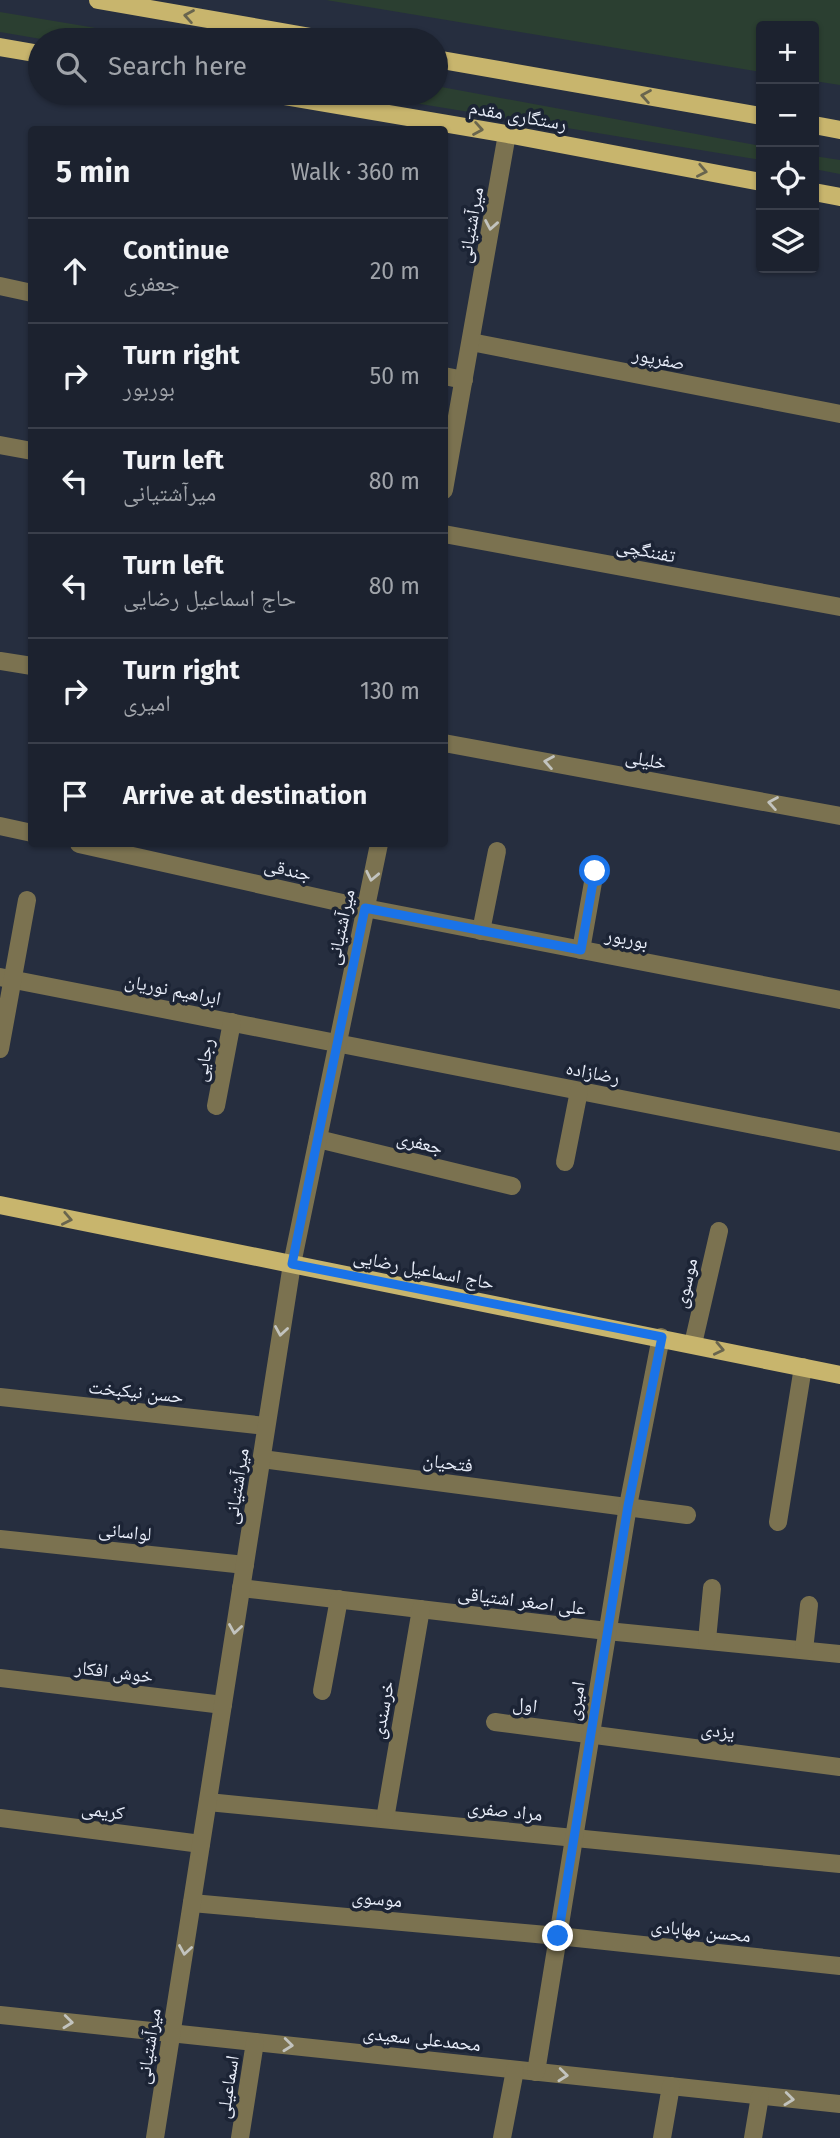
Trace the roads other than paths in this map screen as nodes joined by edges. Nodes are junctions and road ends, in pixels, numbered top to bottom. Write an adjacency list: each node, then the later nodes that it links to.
1 (98, 0): 2 (main road, one-way to 1)
2 (259, 28)
3 (0, 47): 4 (main road)
4 (28, 52)
5 (448, 61): 7 (main road, one-way to 5)
6 (337, 105): 10 (main road, رستگاری مقدم, one-way to 10)
7 (756, 115)
8 (819, 126): 9 (main road)
9 (840, 130)
10 (507, 134): 11 (main road, رستگاری مقدم, one-way to 11); 16 (street, میرآشتیانی, one-way to 16)
11 (756, 181)
12 (819, 193): 13 (main road)
13 (840, 197)
14 (0, 286): 15 (street)
15 (28, 292)
16 (471, 342): 18 (street, میرآشتیانی); 19 (street, صفرپور)
17 (448, 377): 18 (street)
18 (464, 380): 22 (street, میرآشتیانی)
19 (840, 415)
20 (0, 445): 21 (street)
21 (28, 450)
22 (448, 468)
23 (448, 535): 24 (street, تفننگچی)
24 (840, 607)
25 (0, 661): 26 (street)
26 (28, 665)
27 (448, 744): 28 (street, خلیلی, one-way to 27)
28 (840, 816)
29 (0, 826): 30 (street)
30 (28, 832)
31 (92, 847): 36 (street, جندقی)
32 (378, 847): 36 (street, میرآشتیانی, one-way to 36)
33 (497, 851): 37 (street)
34 (595, 871): 38 (street)
35 (27, 900): 39 (street)
36 (365, 908): 37 (street, بوربور); 42 (street, میرآشتیانی)
37 (481, 931): 38 (street, بوربور)
38 (581, 950): 40 (street, بوربور)
39 (6, 978): 41 (street, ابراهیم نوریان); 43 (street)
40 (840, 1000)
41 (232, 1022): 42 (street, ابراهیم نوریان); 45 (street, رجایی)
42 (337, 1043): 44 (street, رضازاده); 46 (street, میرآشتیانی)
43 (0, 1049)
44 (579, 1091): 47 (street, رضازاده); 48 (street)
45 (216, 1106)
46 (318, 1139): 49 (street, جعفری); 52 (street, میرآشتیانی)
47 (840, 1142)
48 (565, 1163)
49 (512, 1186)
50 (0, 1205): 52 (main road, حاج اسماعیل رضایی, one-way to 52)
51 (719, 1231): 54 (street, موسوی)
52 (292, 1264): 53 (main road, حاج اسماعیل رضایی); 58 (street, میرآشتیانی, one-way to 58)
53 (662, 1337): 54 (main road, حاج اسماعیل رضایی); 60 (street, امیری)
54 (692, 1344): 55 (main road, حاج اسماعیل رضایی, one-way to 55)
55 (803, 1367): 56 (main road, حاج اسماعیل رضایی); 62 (street)
56 (840, 1375)
57 (0, 1397): 58 (street, حسن نیکبخت)
58 (267, 1426): 59 (street, میرآشتیانی)
59 (262, 1459): 60 (street, فتحیان); 64 (street, میرآشتیانی)
60 (628, 1506): 61 (street, فتحیان); 70 (street, امیری)
61 (687, 1515)
62 (778, 1522)
63 (0, 1539): 64 (street, لواسانی)
64 (245, 1565): 65 (street, میرآشتیانی)
65 (241, 1588): 67 (street, علی اصغر اشتیاقی); 76 (street, میرآشتیانی, one-way to 76)
66 (712, 1588): 71 (street)
67 (339, 1599): 69 (street, علی اصغر اشتیاقی); 75 (street)
68 (809, 1605): 72 (street)
69 (421, 1609): 70 (street, علی اصغر اشتیاقی); 82 (street, خرسندی)
70 (607, 1631): 71 (street, علی اصغر اشتیاقی); 78 (street, امیری)
71 (707, 1640): 72 (street, علی اصغر اشتیاقی)
72 (804, 1650): 73 (street, علی اصغر اشتیاقی)
73 (840, 1654)
74 (0, 1678): 76 (street, خوش افکار)
75 (322, 1690)
76 (223, 1705): 80 (street, میرآشتیانی)
77 (495, 1722): 78 (street, اول)
78 (591, 1734): 79 (street, یزدی); 83 (street, امیری)
79 (840, 1767)
80 (208, 1802): 82 (street, مراد صفری); 84 (street, میرآشتیانی)
81 (0, 1818): 84 (street, کریمی)
82 (385, 1819): 83 (street, مراد صفری)
83 (574, 1838): 85 (street, مراد صفری); 87 (street, امیری)
84 (201, 1844): 86 (street, میرآشتیانی)
85 (840, 1864)
86 (192, 1903): 87 (street, موسوی); 90 (street, میرآشتیانی, one-way to 90)
87 (558, 1936): 88 (street, محسن مهابادی); 93 (street, امیری)
88 (840, 1966)
89 (0, 2015): 90 (street, محمدعلی سعیدی, one-way to 90)
90 (172, 2032): 91 (street, محمدعلی سعیدی); 97 (street, میرآشتیانی)
91 (255, 2042): 92 (street, محمدعلی سعیدی, one-way to 92); 98 (street, اسماعیلی)
92 (515, 2070): 93 (street, محمدعلی سعیدی); 99 (street)
93 (536, 2072): 94 (street, محمدعلی سعیدی, one-way to 94)
94 (671, 2086): 95 (street, محمدعلی سعیدی); 100 (street)
95 (760, 2096): 96 (street, محمدعلی سعیدی, one-way to 96); 101 (street)
96 (840, 2104)
97 (155, 2138)
98 (240, 2138)
99 (502, 2138)
100 (662, 2138)
101 (753, 2138)

